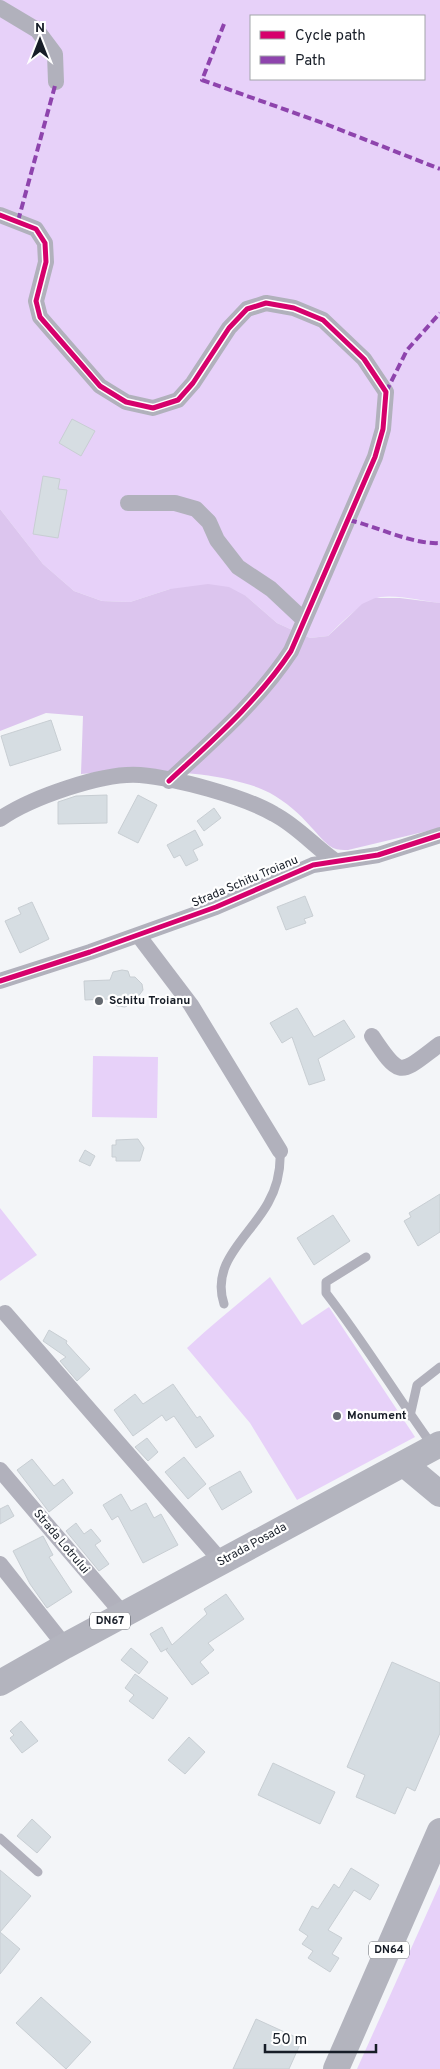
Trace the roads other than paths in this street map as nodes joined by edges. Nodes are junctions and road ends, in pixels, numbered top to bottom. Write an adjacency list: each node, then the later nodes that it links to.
1 (0, 8): 2 (street)
2 (56, 82)
3 (0, 214): 5 (street)
4 (128, 503): 5 (street)
5 (304, 620): 6 (street)
6 (169, 781): 7 (street); 9 (street)
7 (0, 819)
8 (440, 835): 9 (street, Strada Schitu Troianu)
9 (334, 860): 10 (street, Strada Schitu Troianu)
10 (142, 933): 11 (street, Strada Schitu Troianu); 14 (street)
11 (0, 981)
12 (372, 1036): 13 (street)
13 (440, 1044)
14 (280, 1151): 16 (lane)
15 (366, 1257): 19 (lane)
16 (224, 1304)
17 (5, 1312): 24 (street)
18 (440, 1367): 19 (lane)
19 (410, 1416): 20 (lane)
20 (430, 1441): 21 (main road, Strada Posada / DN67)
21 (404, 1464): 23 (main road); 24 (main road, Strada Posada / DN67)
22 (0, 1470): 26 (street, Strada Lotrului)
23 (440, 1494)
24 (222, 1562): 26 (main road, Strada Posada / DN67)
25 (0, 1564): 27 (street)
26 (123, 1614): 27 (main road, Strada Posada / DN67)
27 (65, 1646): 28 (main road, Strada Posada / DN67)
28 (0, 1683)
29 (440, 1831): 32 (main road, DN64)
30 (0, 1838): 31 (lane)
31 (38, 1872)
32 (336, 2069)

